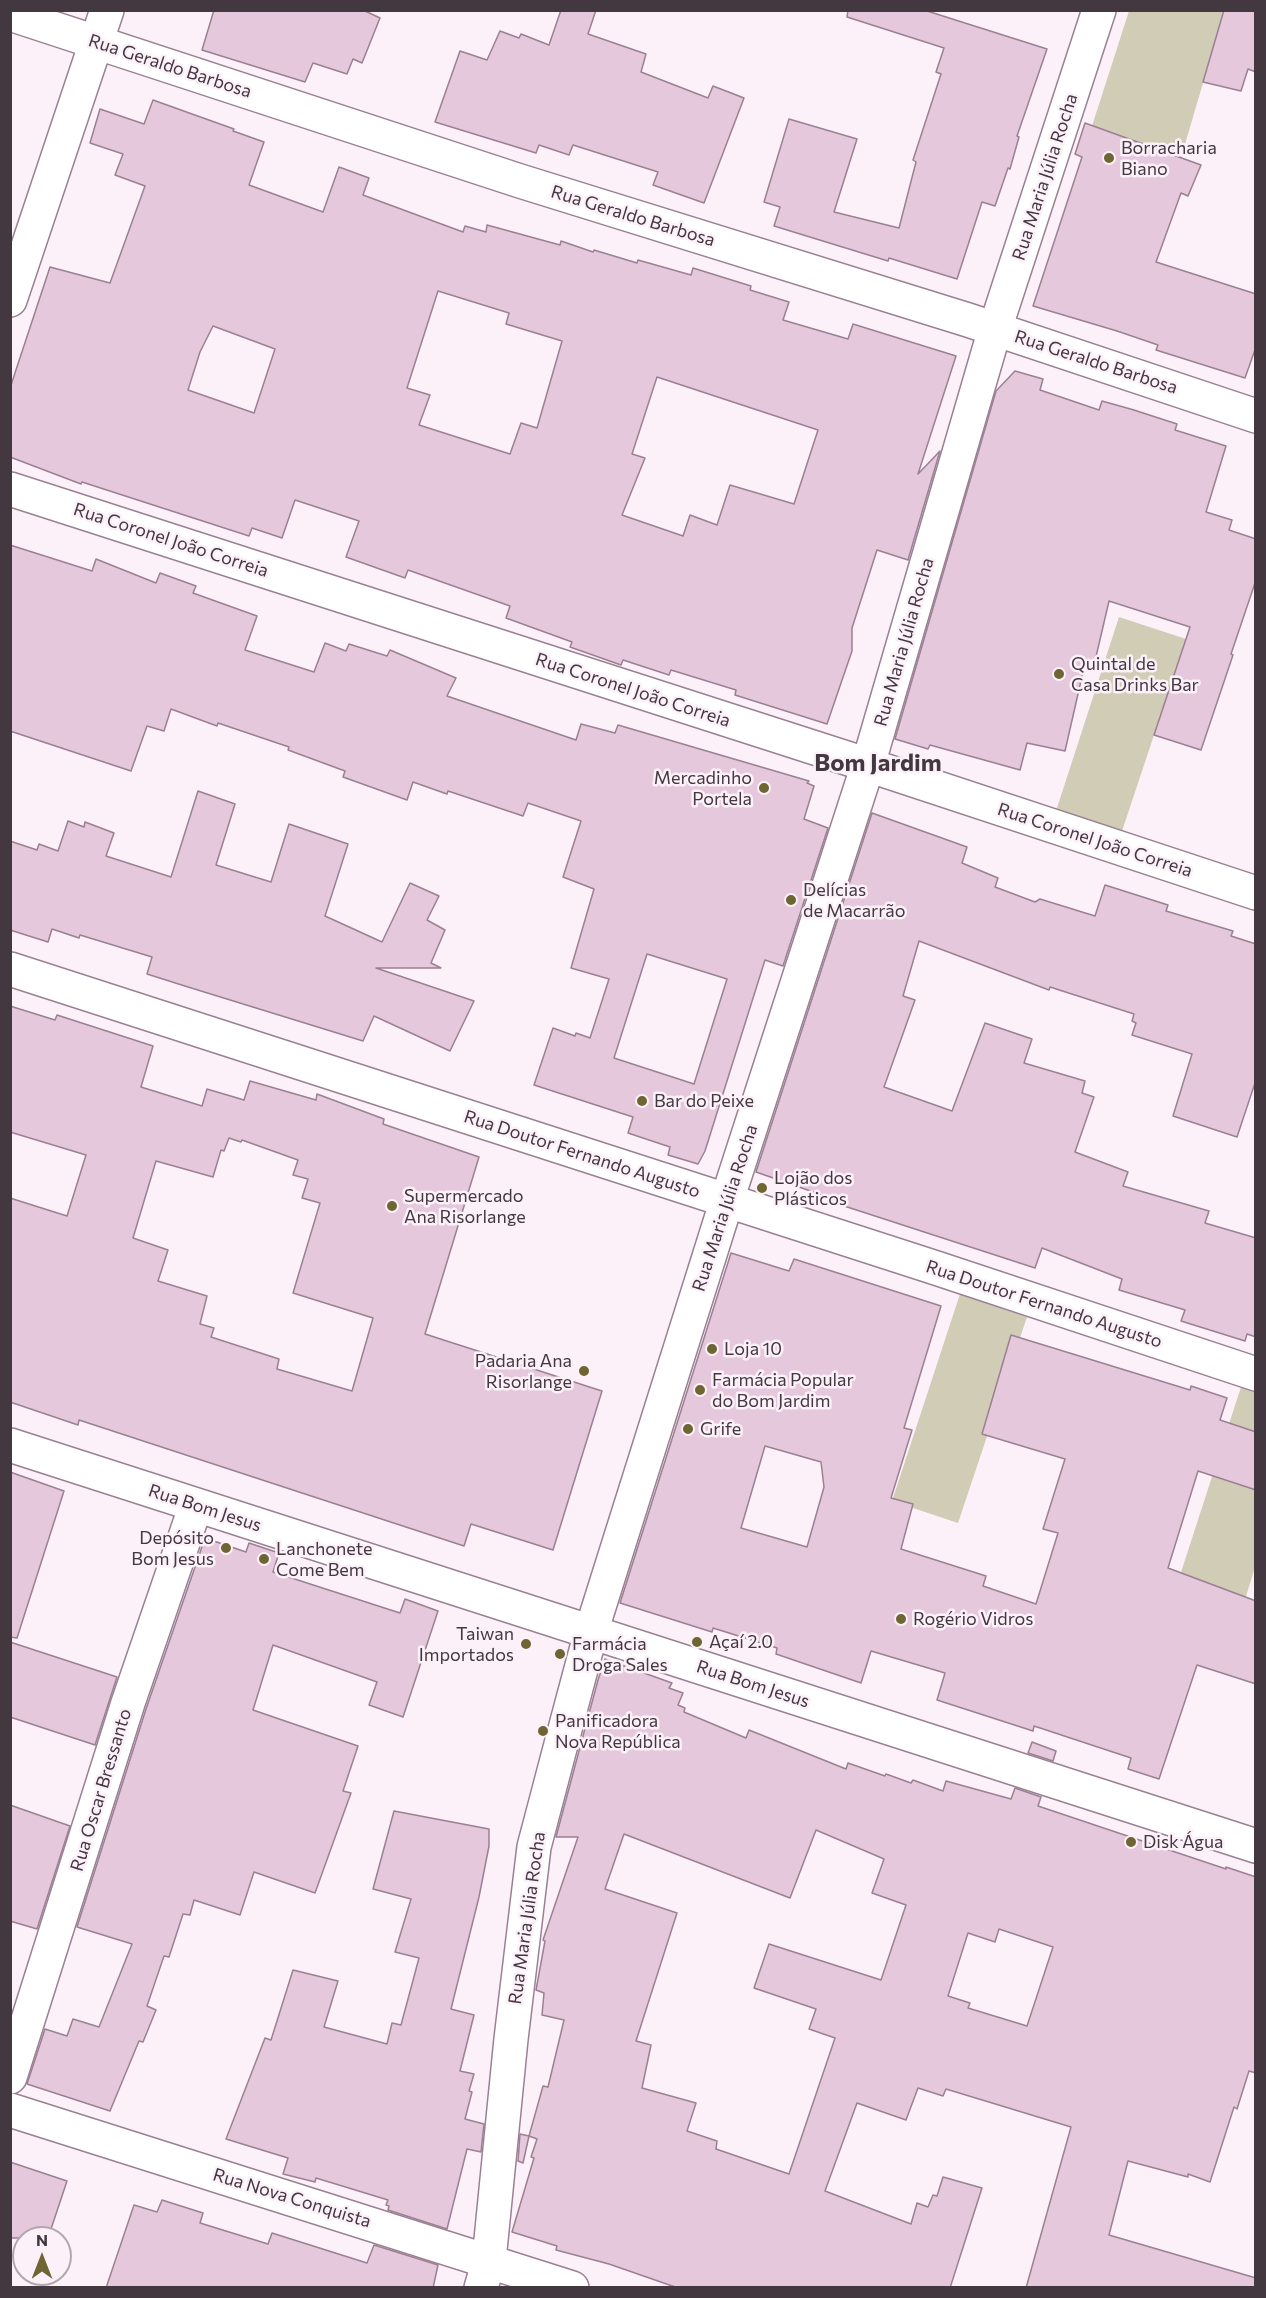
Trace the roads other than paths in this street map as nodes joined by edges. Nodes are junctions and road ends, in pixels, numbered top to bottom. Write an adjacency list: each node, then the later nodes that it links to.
1 (107, 10): 4 (street)
2 (1099, 10): 6 (street, Rua Maria Júlia Rocha)
3 (10, 14): 4 (street, Rua Geraldo Barbosa)
4 (97, 42): 5 (street); 6 (street, Rua Geraldo Barbosa)
5 (10, 300)
6 (995, 329): 7 (street, Rua Geraldo Barbosa); 9 (street, Rua Maria Júlia Rocha)
7 (1256, 416)
8 (10, 489): 9 (street, Rua Coronel João Correia)
9 (868, 765): 10 (street, Rua Coronel João Correia); 12 (street, Rua Maria Júlia Rocha)
10 (1256, 893)
11 (10, 969): 12 (street, Rua Doutor Fernando Augusto)
12 (727, 1200): 13 (street, Rua Doutor Fernando Augusto); 16 (street, Rua Maria Júlia Rocha)
13 (1256, 1374)
14 (10, 1445): 15 (street, Rua Bom Jesus)
15 (196, 1505): 16 (street, Rua Bom Jesus); 18 (street, Rua Oscar Bressanto)
16 (591, 1632): 17 (street, Rua Bom Jesus); 20 (street, Rua Maria Júlia Rocha)
17 (1256, 1846)
18 (10, 2077)
19 (10, 2110): 20 (street, Rua Nova Conquista)
20 (485, 2274): 21 (street, Rua Nova Conquista)
21 (572, 2288)

